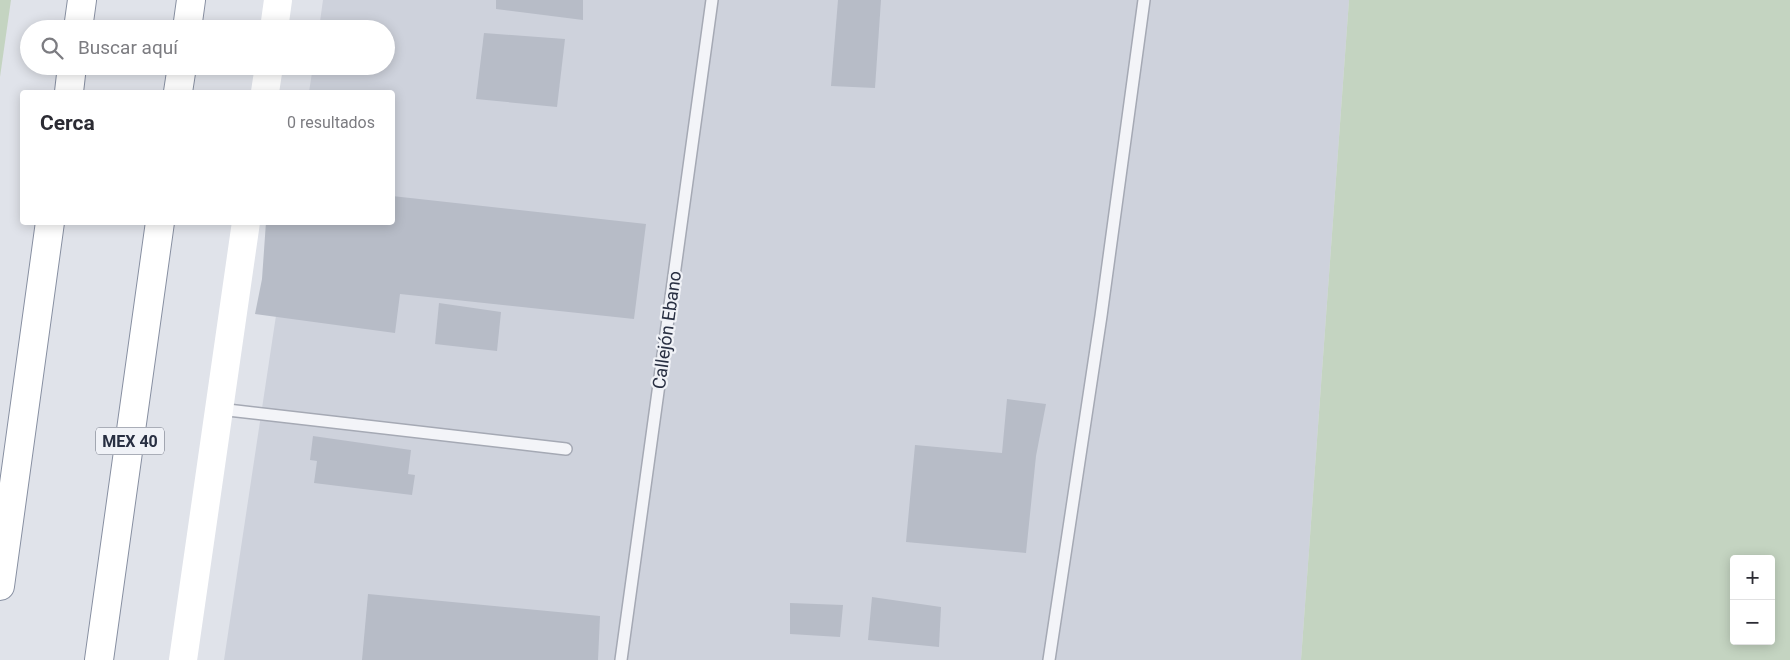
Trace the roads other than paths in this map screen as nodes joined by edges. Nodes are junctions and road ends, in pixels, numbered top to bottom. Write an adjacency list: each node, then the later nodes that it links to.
1 (82, 0): 6 (main road)
2 (191, 0): 7 (main road)
3 (278, 0): 8 (main road)
4 (712, 0): 23 (lane, Callejón Ebano)
5 (1144, 0): 24 (lane)
6 (79, 20)
7 (188, 20)
8 (275, 20)
9 (71, 75): 12 (main road)
10 (181, 75): 13 (main road)
11 (268, 75): 14 (main road)
12 (69, 90)
13 (178, 90)
14 (265, 90)
15 (50, 225): 20 (main road)
16 (160, 225): 21 (main road, MEX 40)
17 (246, 225): 18 (main road)
18 (219, 409): 19 (lane); 22 (main road)
19 (566, 449)
20 (0, 586)
21 (99, 660)
22 (183, 660)
23 (621, 660)
24 (1049, 660)

